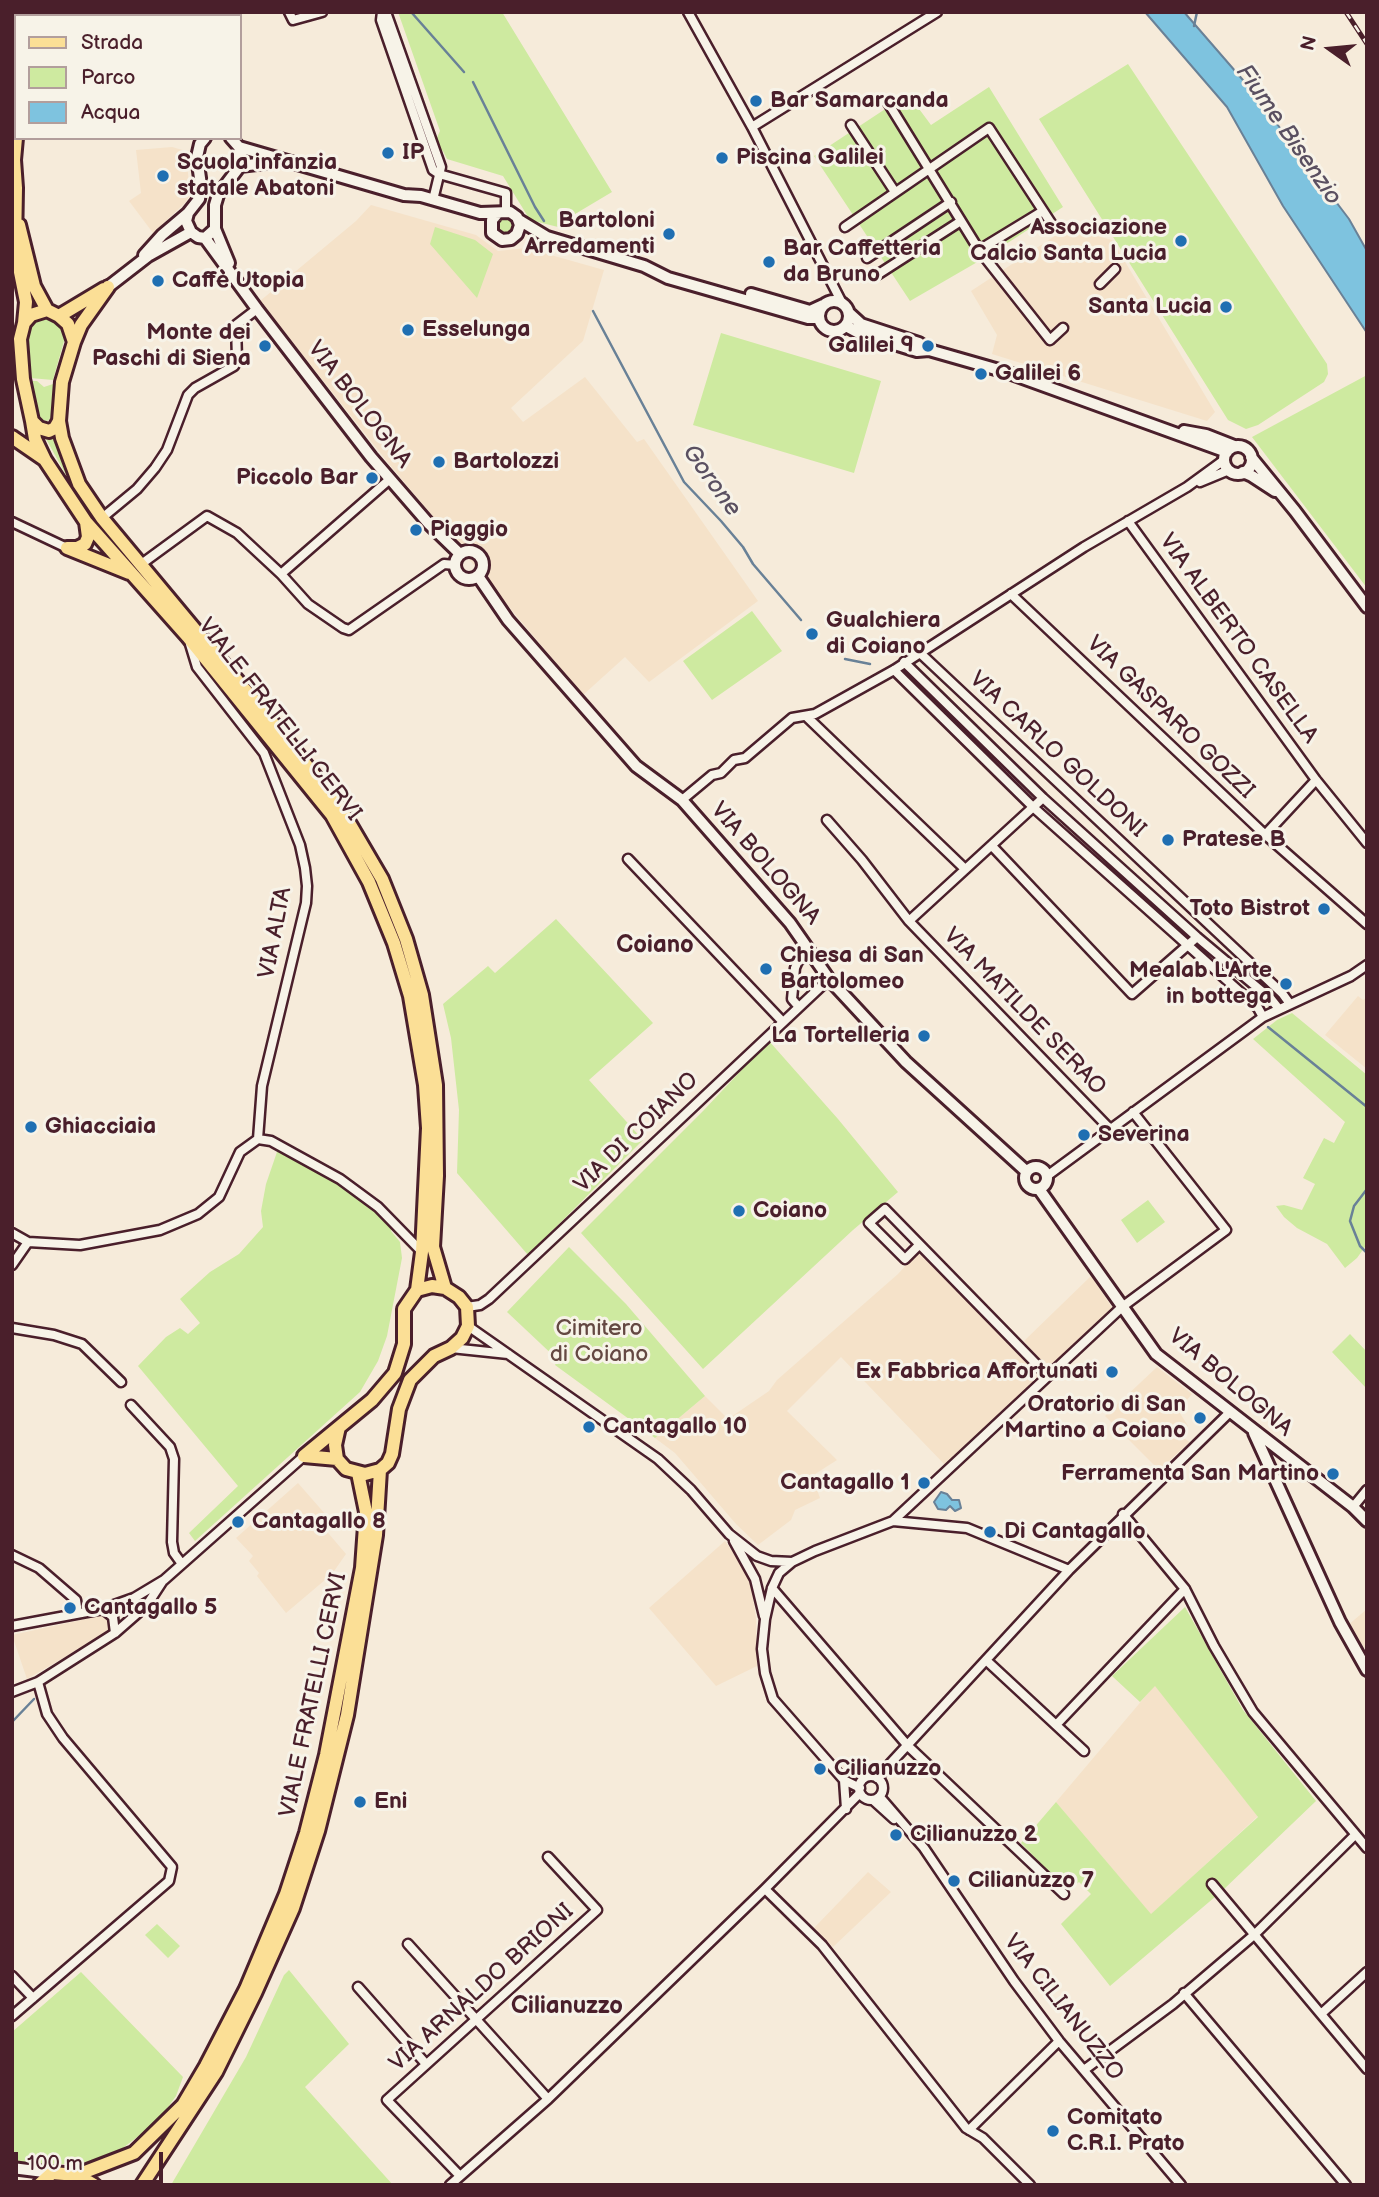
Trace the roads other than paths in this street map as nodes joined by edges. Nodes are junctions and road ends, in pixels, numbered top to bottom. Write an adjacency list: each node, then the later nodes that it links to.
1 (289, 12): 2 (street)
2 (322, 12)
3 (384, 12): 18 (street)
4 (688, 12): 10 (street)
5 (937, 12): 10 (street)
6 (12, 48): 7 (main road)
7 (14, 68)
8 (887, 101): 17 (street)
9 (851, 125): 19 (street)
10 (752, 127): 42 (street)
11 (16, 140): 14 (main road)
12 (201, 140): 25 (street)
13 (235, 142): 15 (street); 16 (street)
14 (13, 158): 22 (main road)
15 (287, 161): 16 (street); 20 (street)
16 (240, 166): 30 (street)
17 (928, 169): 19 (street); 21 (street); 23 (street)
18 (439, 174): 20 (street); 24 (street)
19 (895, 192): 29 (street)
20 (433, 200): 24 (street)
21 (951, 202): 27 (street); 34 (street)
22 (15, 209): 44 (main road); 47 (main road, VIALE FRATELLI CERVI)
23 (1043, 211): 28 (street); 33 (street)
24 (502, 212): 26 (street); 26 (street)
25 (188, 213): 31 (street); 35 (street)
26 (519, 220): 37 (street)
27 (961, 221): 33 (street); 39 (street)
28 (1051, 223)
29 (845, 227)
30 (215, 229): 32 (street); 38 (street)
31 (191, 232): 32 (street); 35 (street)
32 (205, 238): 38 (street)
33 (979, 250): 49 (street)
34 (867, 258)
35 (136, 265): 41 (street)
36 (1115, 270): 40 (street)
37 (657, 271): 42 (street); 46 (street)
38 (233, 275): 43 (street, VIA BOLOGNA)
39 (877, 275)
40 (1100, 284)
41 (108, 288): 44 (main road); 50 (main road, VIALE FRATELLI CERVI)
42 (834, 301): 45 (street); 46 (street)
43 (257, 309): 59 (street, VIA BOLOGNA); 61 (street)
44 (53, 313): 47 (main road); 50 (main road)
45 (849, 313): 48 (street); 51 (street)
46 (818, 318): 48 (street)
47 (24, 323): 53 (main road, VIALE FRATELLI CERVI)
48 (846, 326): 51 (street)
49 (1063, 328)
50 (74, 342): 52 (main road, VIALE FRATELLI CERVI)
51 (929, 350): 55 (street)
52 (59, 421): 53 (main road); 61 (main road, VIALE FRATELLI CERVI)
53 (33, 429): 54 (main road); 57 (main road, VIALE FRATELLI CERVI)
54 (12, 437): 57 (main road)
55 (1229, 457): 56 (street); 58 (street); 62 (street)
56 (1251, 457): 58 (street); 60 (street)
57 (45, 460): 64 (main road, VIALE FRATELLI CERVI)
58 (1243, 472): 60 (street)
59 (390, 479): 66 (street, VIA BOLOGNA); 68 (street)
60 (1283, 496): 71 (street)
61 (102, 518): 67 (main road, VIALE FRATELLI CERVI)
62 (1128, 521): 70 (street); 77 (street, VIA ALBERTO CASELLA)
63 (12, 522): 65 (street)
64 (86, 522): 65 (main road); 67 (main road, VIALE FRATELLI CERVI)
65 (67, 548): 67 (main road)
66 (457, 559): 68 (street); 69 (street, VIA BOLOGNA); 69 (street, VIA BOLOGNA)
67 (137, 570): 68 (street); 72 (main road, VIALE FRATELLI CERVI); 110 (main road, VIALE FRATELLI CERVI)
68 (281, 574)
69 (478, 576): 79 (street, VIA BOLOGNA)
70 (1012, 594): 73 (street); 82 (street, VIA GASPARO GOZZI)
71 (1367, 607)
72 (188, 638): 101 (street, VIA ALTA); 108 (main road, VIALE FRATELLI CERVI)
73 (919, 652): 74 (street); 94 (street, VIA CARLO GOLDONI)
74 (904, 662): 75 (street); 78 (street, VIA CARLO GOLDONI)
75 (894, 670): 76 (street); 80 (street)
76 (806, 716): 79 (street); 86 (street)
77 (1316, 780): 82 (street); 83 (street, VIA ALBERTO CASELLA)
78 (1043, 798): 80 (street, VIA CARLO GOLDONI); 89 (street, VIA CARLO GOLDONI)
79 (681, 800): 91 (street, VIA BOLOGNA)
80 (1033, 807): 84 (street, VIA MATILDE SERAO); 90 (street)
81 (827, 820): 87 (street, VIA MATILDE SERAO)
82 (1265, 835): 88 (street, VIA GASPARO GOZZI)
83 (1367, 843)
84 (992, 846): 86 (street, VIA MATILDE SERAO); 90 (street)
85 (628, 859): 98 (street)
86 (965, 869): 87 (street, VIA MATILDE SERAO)
87 (909, 921): 100 (street, VIA MATILDE SERAO)
88 (1367, 924)
89 (1197, 937): 90 (street); 96 (street, VIA CARLO GOLDONI)
90 (1187, 947): 97 (street)
91 (812, 952): 93 (street, VIA BOLOGNA); 95 (street)
92 (1367, 965): 94 (street)
93 (829, 979): 95 (street, VIA DI COIANO); 102 (street, VIA BOLOGNA)
94 (1290, 1004): 96 (street)
95 (798, 1006): 98 (street, VIA DI COIANO)
96 (1279, 1009): 97 (street)
97 (1264, 1017): 99 (street)
98 (782, 1021): 112 (street, VIA DI COIANO)
99 (1133, 1112): 100 (street); 113 (street)
100 (1110, 1129): 103 (street)
101 (258, 1139): 106 (street); 108 (street)
102 (1027, 1172): 103 (street); 104 (street, VIA BOLOGNA)
103 (1047, 1176): 104 (street)
104 (1039, 1189): 113 (street, VIA BOLOGNA)
105 (12, 1233): 106 (street)
106 (28, 1242): 109 (street)
107 (919, 1245): 107 (street); 118 (street)
108 (422, 1252): 111 (main road, VIALE FRATELLI CERVI)
109 (12, 1265)
110 (445, 1288): 111 (main road); 112 (main road)
111 (417, 1290): 122 (main road, VIALE FRATELLI CERVI)
112 (467, 1307): 114 (main road)
113 (1122, 1307): 118 (street); 121 (street, VIA BOLOGNA)
114 (468, 1326): 116 (main road, VIALE FRATELLI CERVI); 117 (street)
115 (12, 1328): 119 (street)
116 (452, 1348): 117 (street); 127 (main road, VIALE FRATELLI CERVI)
117 (511, 1354): 135 (street)
118 (1048, 1376): 133 (street)
119 (121, 1382)
120 (131, 1405): 138 (street)
121 (1229, 1413): 123 (street, VIA BOLOGNA); 132 (street)
122 (339, 1427): 124 (main road, VIALE FRATELLI CERVI); 125 (main road)
123 (1252, 1430): 126 (street, VIA BOLOGNA); 129 (street)
124 (304, 1456): 125 (main road); 138 (street)
125 (337, 1459): 128 (main road)
126 (1288, 1459): 129 (street); 131 (street, VIA BOLOGNA)
127 (380, 1470): 128 (main road); 188 (main road, VIALE FRATELLI CERVI)
128 (358, 1474): 184 (main road, VIALE FRATELLI CERVI)
129 (1272, 1476): 149 (street)
130 (1367, 1490): 131 (street)
131 (1353, 1507): 134 (street, VIA BOLOGNA)
132 (1124, 1514): 139 (street); 142 (street)
133 (893, 1521): 137 (street); 139 (street)
134 (1367, 1521)
135 (729, 1534): 137 (street); 145 (street)
136 (12, 1555): 144 (street)
137 (792, 1562): 141 (street, VIA CILIANUZZO)
138 (182, 1564): 140 (street)
139 (1069, 1570): 148 (street)
140 (164, 1580): 143 (street); 147 (street)
141 (772, 1588): 145 (street, VIA CILIANUZZO); 153 (street)
142 (1185, 1589): 152 (street); 160 (street)
143 (103, 1609): 144 (street); 147 (street)
144 (78, 1613): 146 (street)
145 (765, 1619): 156 (street, VIA CILIANUZZO)
146 (12, 1626)
147 (115, 1633): 150 (street)
148 (987, 1661): 152 (street); 153 (street)
149 (1367, 1670)
150 (38, 1682): 151 (street); 172 (street)
151 (12, 1692)
152 (1056, 1725): 154 (street)
153 (908, 1746): 155 (street); 165 (street)
154 (1084, 1751)
155 (877, 1778): 157 (street); 158 (street)
156 (845, 1780): 157 (street, VIA CILIANUZZO); 159 (street)
157 (860, 1791): 158 (street, VIA CILIANUZZO); 159 (street)
158 (876, 1798): 176 (street, VIA CILIANUZZO)
159 (846, 1809): 164 (street)
160 (1355, 1835): 161 (street); 166 (street)
161 (1367, 1848)
162 (548, 1857): 175 (street, VIA ARNALDO BRIONI)
163 (1212, 1884): 166 (street)
164 (765, 1889): 180 (street); 181 (street)
165 (1064, 1894)
166 (1254, 1935): 171 (street); 173 (street)
167 (408, 1944): 175 (street)
168 (1367, 1972): 173 (street)
169 (12, 1976): 172 (street)
170 (358, 1987): 177 (street)
171 (1185, 1993): 179 (street); 192 (street)
172 (33, 1998): 174 (street)
173 (1321, 2014): 178 (street)
174 (12, 2016)
175 (476, 2020): 177 (street, VIA ARNALDO BRIONI); 180 (street)
176 (1059, 2040): 179 (street, VIA CILIANUZZO); 181 (street)
177 (426, 2064): 185 (street, VIA ARNALDO BRIONI)
178 (1367, 2069)
179 (1084, 2070): 191 (street, VIA CILIANUZZO)
180 (548, 2099): 185 (street)
181 (969, 2130): 190 (street)
182 (12, 2168): 183 (street)
183 (52, 2173): 184 (main road, VIALE FRATELLI CERVI); 186 (main road)
184 (77, 2175): 187 (main road, VIALE FRATELLI CERVI)
185 (460, 2176): 189 (street)
186 (39, 2185)
187 (94, 2185)
188 (142, 2185)
189 (450, 2185)
190 (1030, 2185)
191 (1181, 2185)
192 (1346, 2185)

